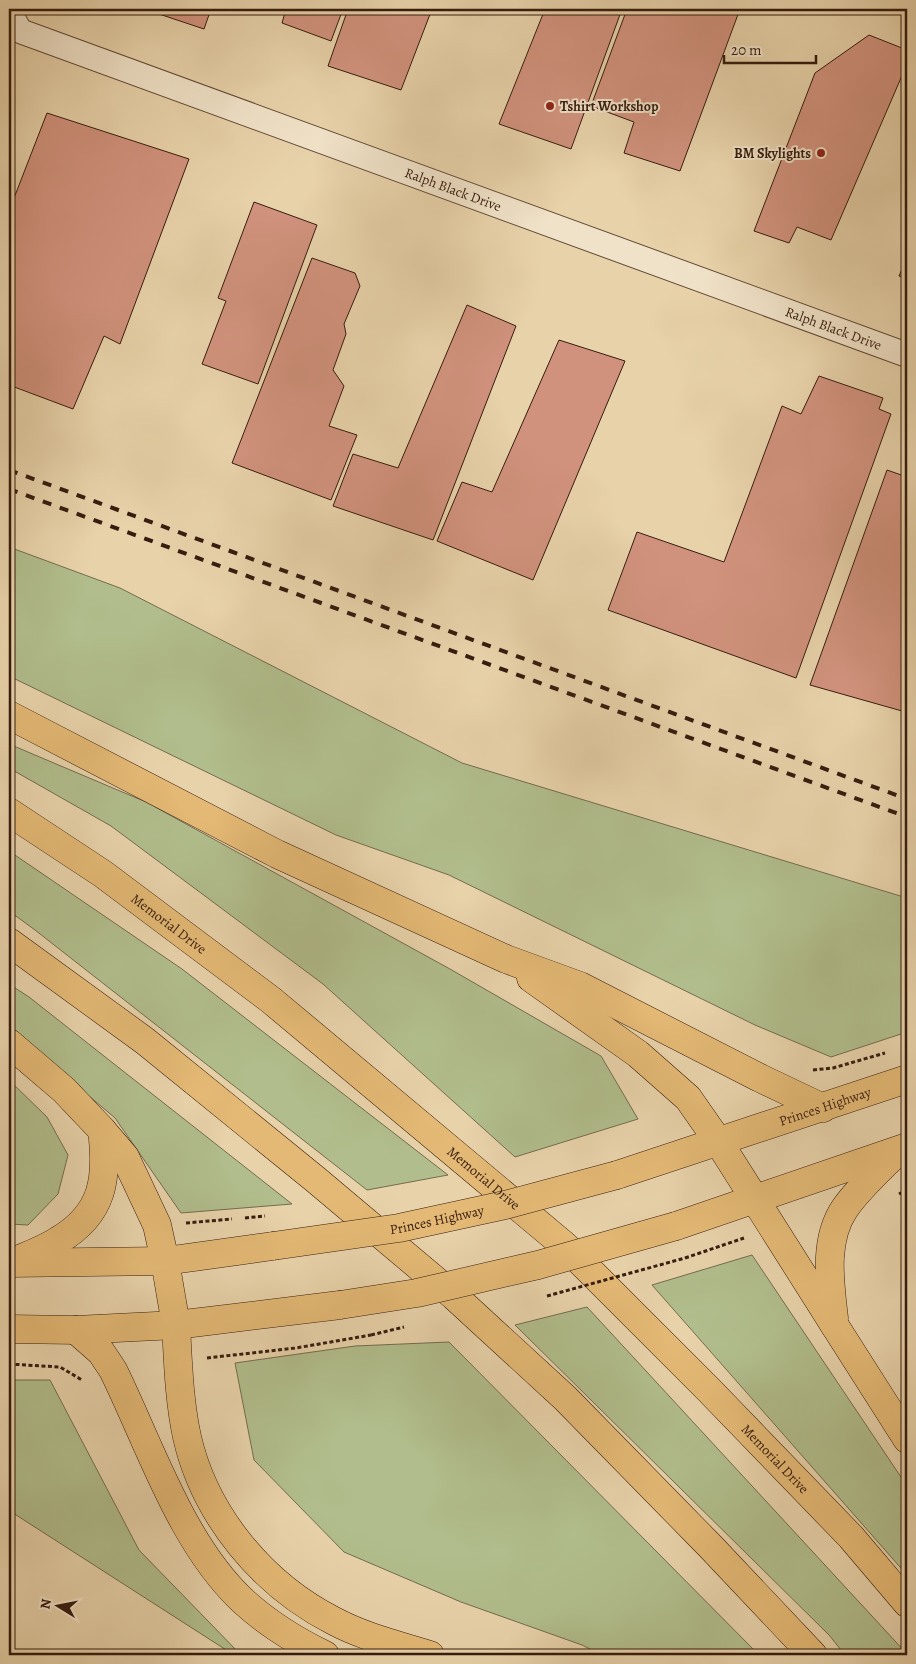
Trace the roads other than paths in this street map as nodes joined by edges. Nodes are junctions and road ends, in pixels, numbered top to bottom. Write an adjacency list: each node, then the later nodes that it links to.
1 (9, 11): 2 (street, Ralph Black Drive)
2 (907, 355)
3 (9, 715): 6 (main road)
4 (9, 812): 21 (main road, Memorial Drive)
5 (9, 942): 24 (main road)
6 (506, 960): 9 (main road); 11 (main road)
7 (9, 1043): 10 (main road)
8 (907, 1079): 9 (main road, Princes Highway)
9 (823, 1108): 11 (main road, Princes Highway)
10 (102, 1130): 14 (main road); 15 (main road)
11 (718, 1141): 13 (main road); 14 (main road, Princes Highway, bridge)
12 (902, 1149): 13 (main road); 17 (main road)
13 (754, 1198): 16 (main road, bridge); 17 (main road)
14 (164, 1261): 15 (main road, Princes Highway); 16 (main road)
15 (9, 1263)
16 (176, 1325): 19 (main road); 23 (main road)
17 (835, 1326): 20 (main road)
18 (9, 1329): 19 (main road)
19 (76, 1330): 22 (main road)
20 (907, 1439)
21 (907, 1603)
22 (325, 1655)
23 (430, 1655)
24 (813, 1655)

